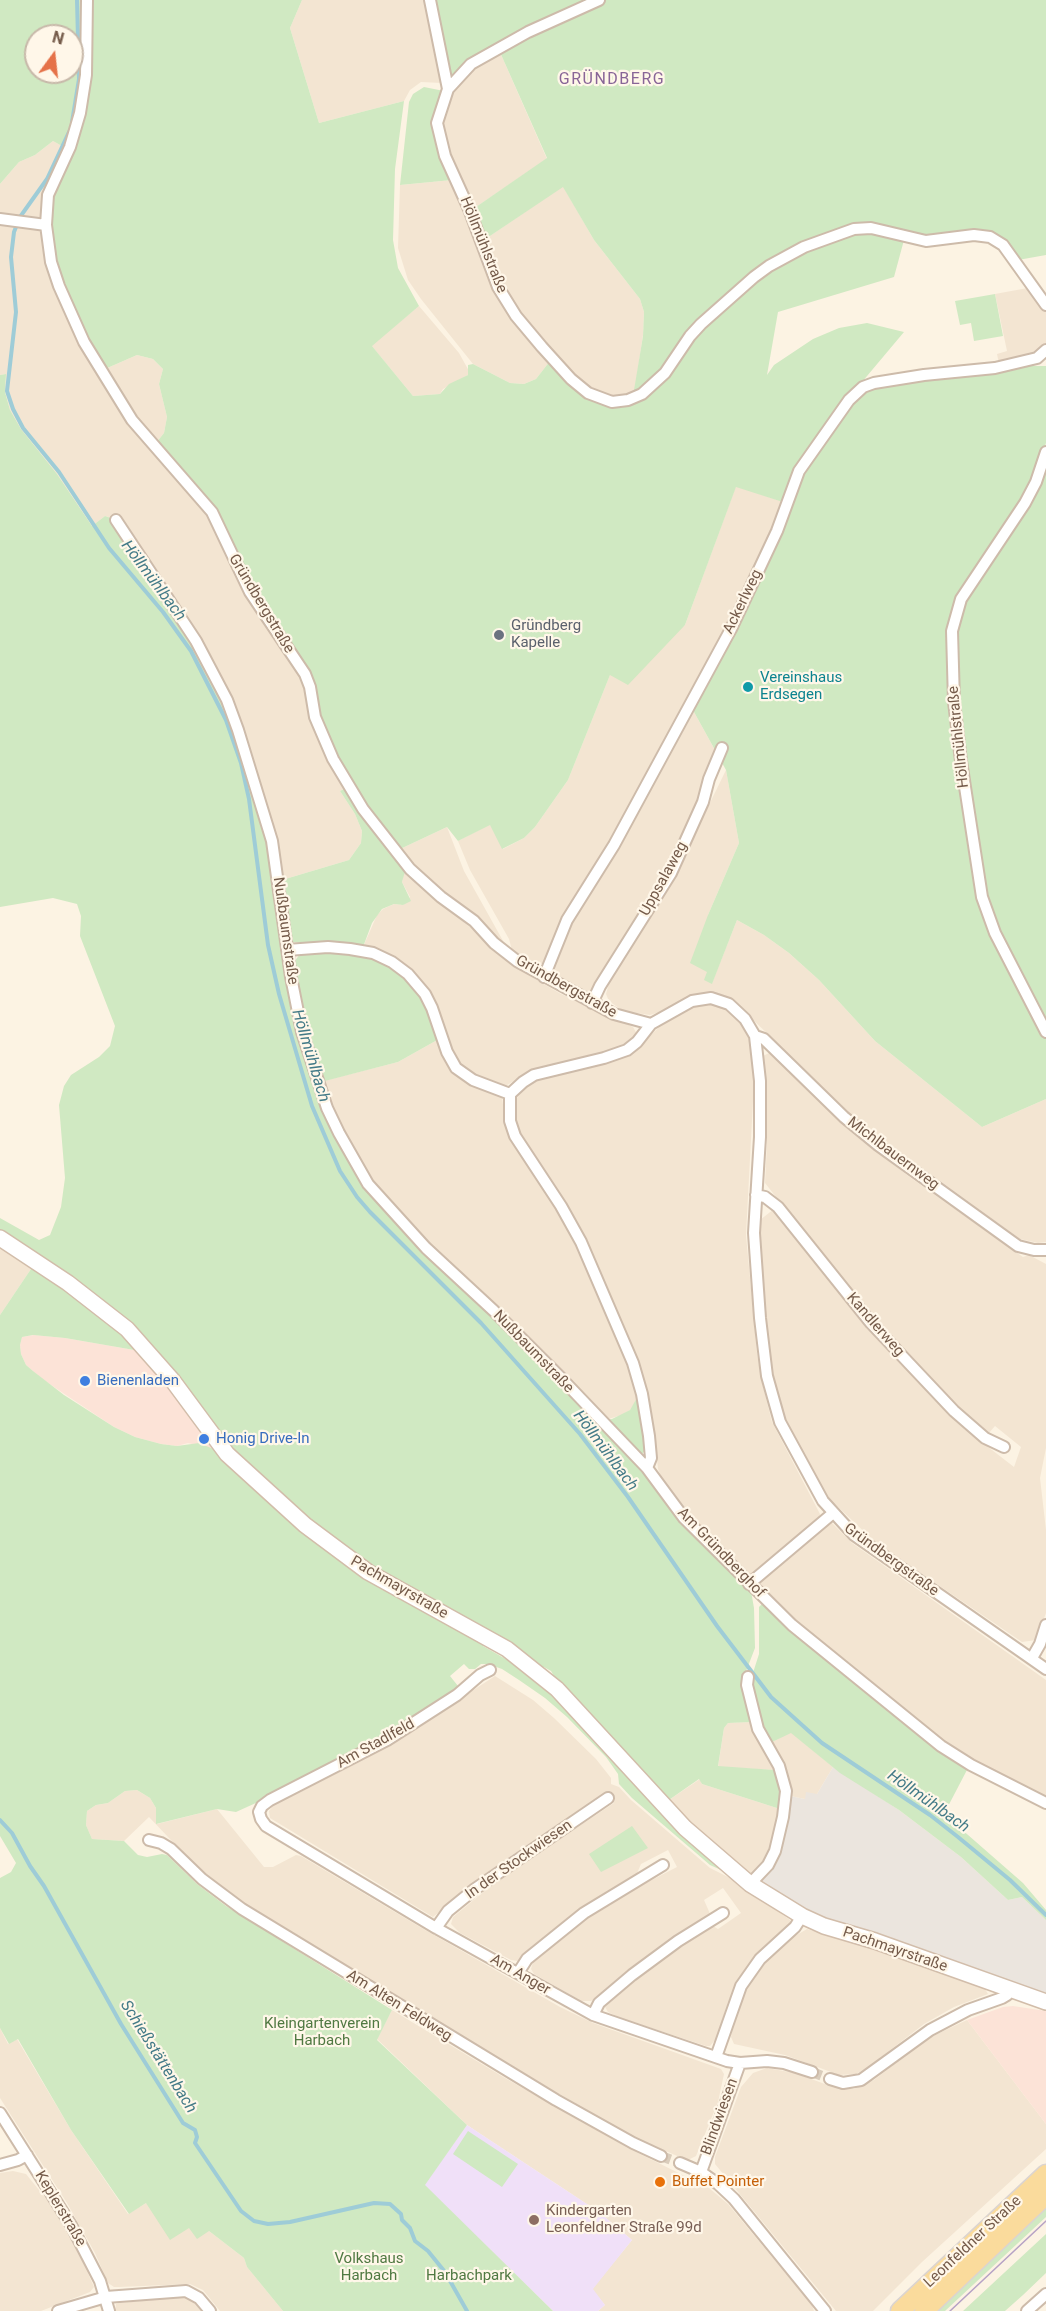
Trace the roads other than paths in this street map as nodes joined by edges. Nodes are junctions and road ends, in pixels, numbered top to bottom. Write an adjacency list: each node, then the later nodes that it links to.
1 (87, 0): 6 (street, Gründbergstraße)
2 (430, 0): 4 (street)
3 (599, 0): 4 (street, Höllmühlstraße)
4 (448, 88): 7 (street, Höllmühlstraße)
5 (0, 219): 6 (street)
6 (46, 225): 14 (street, Gründbergstraße)
7 (1046, 305)
8 (1046, 350): 9 (street, Ackerlweg)
9 (1042, 360): 14 (street, Ackerlweg)
10 (1046, 452): 17 (street, Höllmühlstraße)
11 (116, 520): 13 (street, Nußbaumstraße)
12 (722, 748): 15 (street, Uppsalaweg)
13 (287, 950): 19 (street); 24 (street, Nußbaumstraße)
14 (544, 977): 15 (street, Gründbergstraße)
15 (592, 1003): 16 (street, Gründbergstraße)
16 (651, 1024): 18 (street, Gründbergstraße); 19 (street)
17 (1046, 1032)
18 (755, 1036): 20 (street, Gründbergstraße); 22 (street, Michlbauernweg)
19 (510, 1094): 24 (street)
20 (756, 1195): 23 (street, Kandlerweg); 25 (street, Gründbergstraße)
21 (0, 1238): 37 (street, Pachmayrstraße)
22 (1046, 1250)
23 (1004, 1447)
24 (647, 1468): 26 (street, Am Gründberghof)
25 (832, 1514): 26 (street); 28 (street, Gründbergstraße)
26 (749, 1584): 33 (street, Am Gründberghof)
27 (1046, 1625): 28 (street)
28 (1032, 1658): 30 (street, Gründbergstraße)
29 (490, 1670): 34 (street, Am Stadlfeld)
30 (1046, 1670)
31 (748, 1677): 37 (street)
32 (608, 1798): 40 (street, In der Stockwiesen)
33 (1046, 1803)
34 (259, 1812): 40 (street, Am Anger)
35 (148, 1840): 51 (street, Am Alten Feldweg)
36 (663, 1865): 41 (street)
37 (750, 1884): 39 (street, Pachmayrstraße)
38 (723, 1913): 44 (street)
39 (802, 1917): 42 (street, Pachmayrstraße); 45 (street, Blindwiesen)
40 (436, 1928): 41 (street, Am Anger)
41 (518, 1973): 44 (street, Am Anger)
42 (1009, 1990): 43 (street, Pachmayrstraße); 48 (street)
43 (1046, 2002)
44 (593, 2015): 45 (street, Am Anger)
45 (716, 2057): 46 (street, Am Anger)
46 (740, 2063): 47 (street, Am Anger); 54 (street, Blindwiesen)
47 (812, 2072)
48 (830, 2079)
49 (0, 2113): 50 (street, Keplerstraße)
50 (27, 2155): 53 (street); 58 (street, Keplerstraße)
51 (661, 2156)
52 (680, 2163): 54 (street)
53 (0, 2165)
54 (700, 2172): 62 (street)
55 (1046, 2174): 63 (main road, Leonfeldner Straße)
56 (1046, 2195): 64 (main road, Leonfeldner Straße)
57 (1046, 2294): 65 (street)
58 (106, 2297): 59 (street); 60 (street, Keplerstraße); 61 (street)
59 (58, 2311)
60 (109, 2311)
61 (210, 2311)
62 (825, 2311)
63 (900, 2311)
64 (924, 2311)
65 (1027, 2311)

